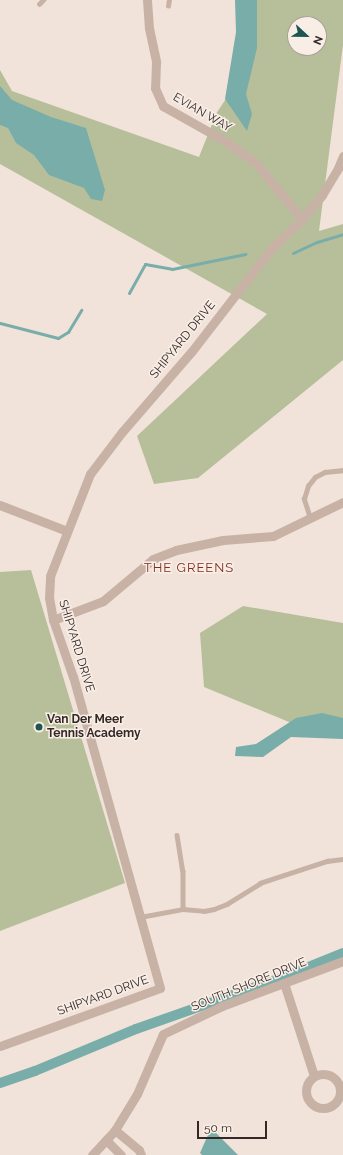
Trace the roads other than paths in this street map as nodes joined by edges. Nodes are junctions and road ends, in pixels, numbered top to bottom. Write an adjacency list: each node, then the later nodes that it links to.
1 (43, 0): 4 (lane)
2 (147, 0): 7 (street, EVIAN WAY)
3 (169, 0): 5 (lane)
4 (39, 4)
5 (168, 6)
6 (343, 156): 7 (street, SHIPYARD DRIVE)
7 (302, 219): 12 (street, SHIPYARD DRIVE)
8 (343, 470): 11 (lane)
9 (343, 502): 11 (street)
10 (0, 505): 12 (street)
11 (310, 518): 13 (street)
12 (67, 531): 13 (street, SHIPYARD DRIVE)
13 (54, 620): 17 (street, SHIPYARD DRIVE)
14 (178, 835): 16 (lane)
15 (343, 859): 16 (lane)
16 (183, 909): 17 (lane)
17 (140, 917): 20 (street, SHIPYARD DRIVE)
18 (343, 961): 19 (street, SOUTH SHORE DRIVE)
19 (284, 983): 21 (street); 22 (street, SOUTH SHORE DRIVE)
20 (0, 1046)
21 (314, 1076)
22 (115, 1130): 23 (street, SOUTH SHORE DRIVE); 26 (street)
23 (106, 1140): 24 (street, SOUTH SHORE DRIVE); 25 (street)
24 (92, 1155)
25 (121, 1155)
26 (141, 1155)

